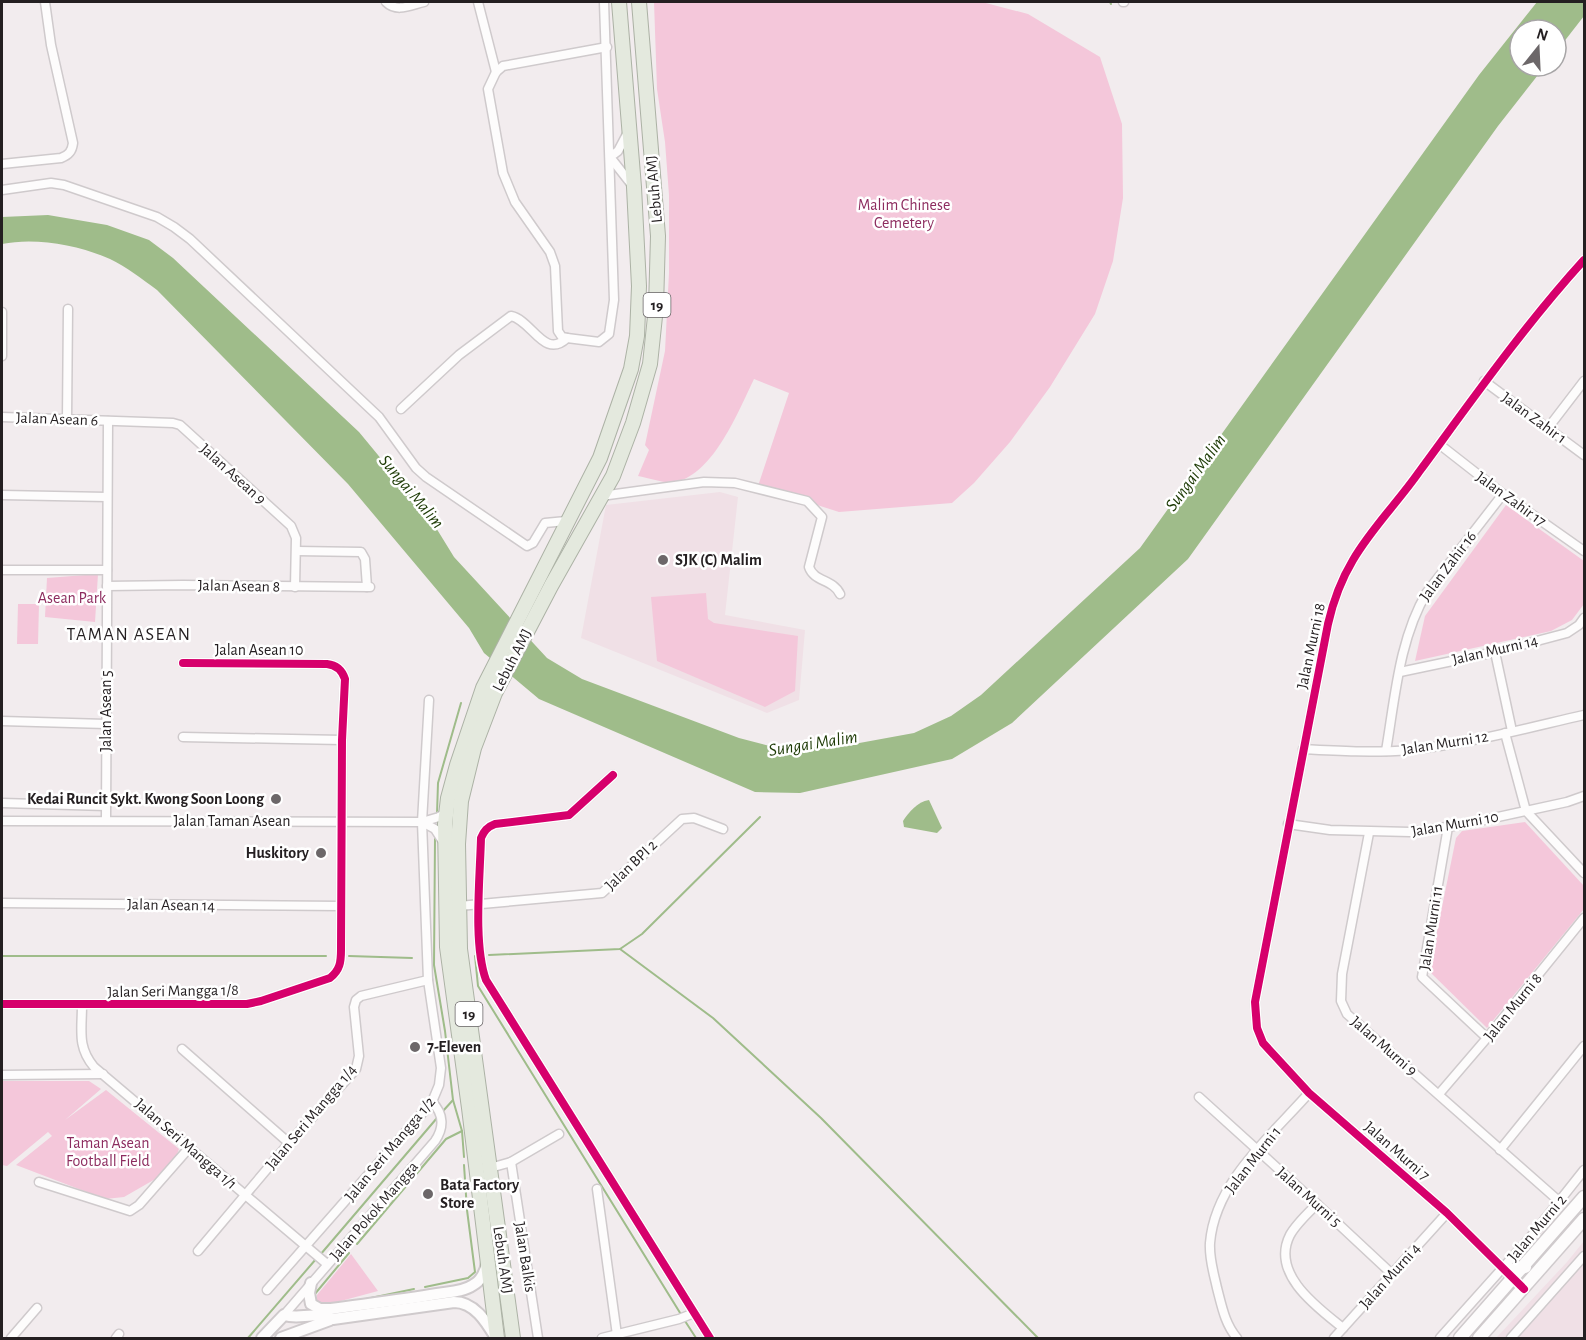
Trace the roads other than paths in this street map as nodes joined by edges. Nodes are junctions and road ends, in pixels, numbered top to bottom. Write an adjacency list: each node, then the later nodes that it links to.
1 (45, 2): 12 (street)
2 (386, 2): 3 (street)
3 (424, 2)
4 (478, 2): 9 (street)
5 (604, 2): 8 (street)
6 (619, 2): 10 (highway, Lebuh AMJ / 19)
7 (639, 2): 31 (highway, Lebuh AMJ / 19)
8 (607, 47): 9 (street); 11 (street)
9 (496, 72): 18 (street)
10 (629, 129): 11 (street); 13 (highway, Lebuh AMJ / 19)
11 (610, 157): 13 (street); 18 (street)
12 (2, 164)
13 (634, 187): 33 (highway, Lebuh AMJ / 19)
14 (2, 190): 33 (street)
15 (1584, 260): 20 (street, Jalan Murni 18)
16 (68, 309): 24 (street)
17 (2, 312): 19 (street)
18 (567, 338): 22 (street)
19 (2, 356)
20 (1484, 381): 26 (street, Jalan Zahir 1); 27 (street, Jalan Murni 18)
21 (1584, 381): 26 (street)
22 (401, 409)
23 (2, 417): 24 (street, Jalan Asean 6)
24 (67, 419): 25 (street, Jalan Asean 6)
25 (110, 421): 32 (street, Jalan Asean 5); 34 (street, Jalan Asean 9)
26 (1548, 428): 28 (street, Jalan Zahir 1)
27 (1439, 444): 29 (street, Jalan Zahir 17); 53 (street, Jalan Murni 18)
28 (1584, 455)
29 (1503, 494): 35 (street, Jalan Zahir 17); 44 (street, Jalan Zahir 16)
30 (2, 495): 32 (street)
31 (601, 496): 40 (street); 45 (highway, Lebuh AMJ / 19)
32 (107, 497): 37 (street, Jalan Asean 5)
33 (566, 521): 45 (highway, Lebuh AMJ / 19)
34 (297, 551): 39 (street, Jalan Asean 9); 39 (street, Jalan Asean 8)
35 (1584, 551)
36 (2, 570): 37 (street)
37 (107, 570): 38 (street, Jalan Asean 5)
38 (107, 586): 39 (street, Jalan Asean 8); 49 (street, Jalan Asean 5)
39 (296, 587)
40 (840, 594)
41 (1584, 618): 42 (street, Jalan Murni 14)
42 (1495, 652): 44 (street, Jalan Murni 14); 50 (street)
43 (183, 663): 52 (street, Jalan Asean 10)
44 (1400, 672): 54 (street, Jalan Zahir 16)
45 (489, 691): 60 (highway, Lebuh AMJ / 19); 74 (highway, Lebuh AMJ / 19)
46 (429, 700): 64 (street, Jalan Seri Mangga 1/2)
47 (1584, 715): 50 (street, Jalan Murni 12)
48 (2, 721): 49 (street)
49 (106, 724): 58 (street, Jalan Asean 5)
50 (1509, 732): 54 (street, Jalan Murni 12); 59 (street)
51 (183, 737): 52 (street)
52 (342, 740): 63 (street)
53 (1303, 749): 54 (street, Jalan Murni 12); 65 (street, Jalan Murni 18)
54 (1386, 750)
55 (614, 775): 72 (street)
56 (1584, 796): 59 (street, Jalan Murni 10)
57 (2, 803): 58 (street)
58 (106, 806): 61 (street, Jalan Asean 5)
59 (1526, 811): 66 (street, Jalan Murni 10); 70 (street)
60 (447, 812): 64 (street); 69 (highway, Lebuh AMJ / 19)
61 (106, 820): 62 (street, Jalan Taman Asean); 63 (street, Jalan Taman Asean)
62 (2, 821)
63 (343, 822): 64 (street, Jalan Taman Asean); 73 (street)
64 (422, 822): 69 (street); 76 (street, Jalan Seri Mangga 1/2)
65 (1288, 824): 68 (street, Jalan Murni 10); 80 (street, Jalan Murni 18)
66 (1448, 827): 68 (street, Jalan Murni 10); 79 (street, Jalan Murni 11)
67 (723, 829): 72 (street, Jalan BPI 2)
68 (1369, 833): 86 (street, Jalan Murni 9)
69 (444, 853): 109 (highway, Lebuh AMJ / 19)
70 (1584, 873)
71 (2, 903): 73 (street, Jalan Asean 14)
72 (479, 903): 74 (street, Jalan BPI 2); 120 (street)
73 (342, 906): 78 (street, Jalan Seri Mangga 1/8)
74 (459, 906): 95 (highway, Lebuh AMJ / 19)
75 (1584, 918): 79 (street, Jalan Murni 8)
76 (428, 980): 88 (street, Jalan Seri Mangga 1/2); 90 (street, Jalan Seri Mangga 1/4)
77 (2, 1004): 78 (street, Jalan Seri Mangga 1/8)
78 (82, 1005): 83 (street, Jalan Seri Mangga 1/1)
79 (1487, 1038): 86 (street, Jalan Murni 8)
80 (1263, 1043): 85 (street, Jalan Murni 7)
81 (1584, 1046): 92 (street)
82 (182, 1049): 90 (street)
83 (104, 1074): 84 (street); 91 (street, Jalan Seri Mangga 1/1)
84 (2, 1075)
85 (1309, 1093): 93 (street, Jalan Murni 1); 103 (street, Jalan Murni 7)
86 (1439, 1094): 92 (street, Jalan Murni 9)
87 (1198, 1097): 93 (street, Jalan Murni 5)
88 (432, 1102): 105 (street, Jalan Seri Mangga 1/2); 108 (street, Jalan Pokok Mangga)
89 (559, 1134): 94 (street)
90 (289, 1143): 99 (street, Jalan Seri Mangga 1/4)
91 (189, 1148): 97 (street); 99 (street, Jalan Seri Mangga 1/1)
92 (1500, 1150): 101 (street, Jalan Murni 9)
93 (1257, 1151): 102 (street, Jalan Murni 5); 131 (street, Jalan Murni 1)
94 (511, 1162): 95 (street); 128 (street, Jalan Balkis)
95 (490, 1168): 127 (highway, Lebuh AMJ / 19)
96 (1584, 1170): 101 (street, Jalan Murni 2)
97 (39, 1182)
98 (597, 1189): 122 (street)
99 (245, 1195): 105 (street, Jalan Seri Mangga 1/1); 106 (street, Jalan Seri Mangga 1/4)
100 (1584, 1197): 110 (main road)
101 (1560, 1202): 111 (street, Jalan Murni 2)
102 (1317, 1204): 112 (street, Jalan Murni 5); 121 (street)
103 (1447, 1213): 111 (street, Jalan Murni 7); 112 (street, Jalan Murni 4)
104 (1584, 1219): 115 (main road)
105 (305, 1247): 108 (street, Jalan Seri Mangga 1/1); 116 (street, Jalan Seri Mangga 1/2)
106 (198, 1251)
107 (1584, 1256): 136 (street)
108 (325, 1262): 114 (street, Jalan Pokok Mangga)
109 (487, 1262): 118 (street); 126 (highway, Lebuh AMJ / 19)
110 (1525, 1267): 111 (main road); 113 (main road)
111 (1503, 1268): 113 (street, Jalan Murni 7); 133 (street, Jalan Murni 2)
112 (1392, 1274): 121 (street, Jalan Murni 4)
113 (1514, 1279): 115 (street, Jalan Murni 7); 134 (main road)
114 (311, 1283): 118 (street); 119 (street, Jalan Pokok Mangga)
115 (1524, 1289): 135 (main road)
116 (267, 1290)
117 (37, 1308): 123 (street)
118 (332, 1314): 119 (street); 125 (street); 126 (street)
119 (284, 1315): 124 (street, Jalan Pokok Mangga)
120 (686, 1316): 122 (street); 130 (street)
121 (1343, 1328): 132 (street, Jalan Murni 4)
122 (617, 1335): 129 (street)
123 (11, 1338)
124 (262, 1338)
125 (281, 1338)
126 (496, 1338)
127 (513, 1338)
128 (538, 1338)
129 (602, 1338)
130 (710, 1338)
131 (1238, 1338)
132 (1334, 1338)
133 (1440, 1338)
134 (1460, 1338)
135 (1479, 1338)
136 (1511, 1338)

